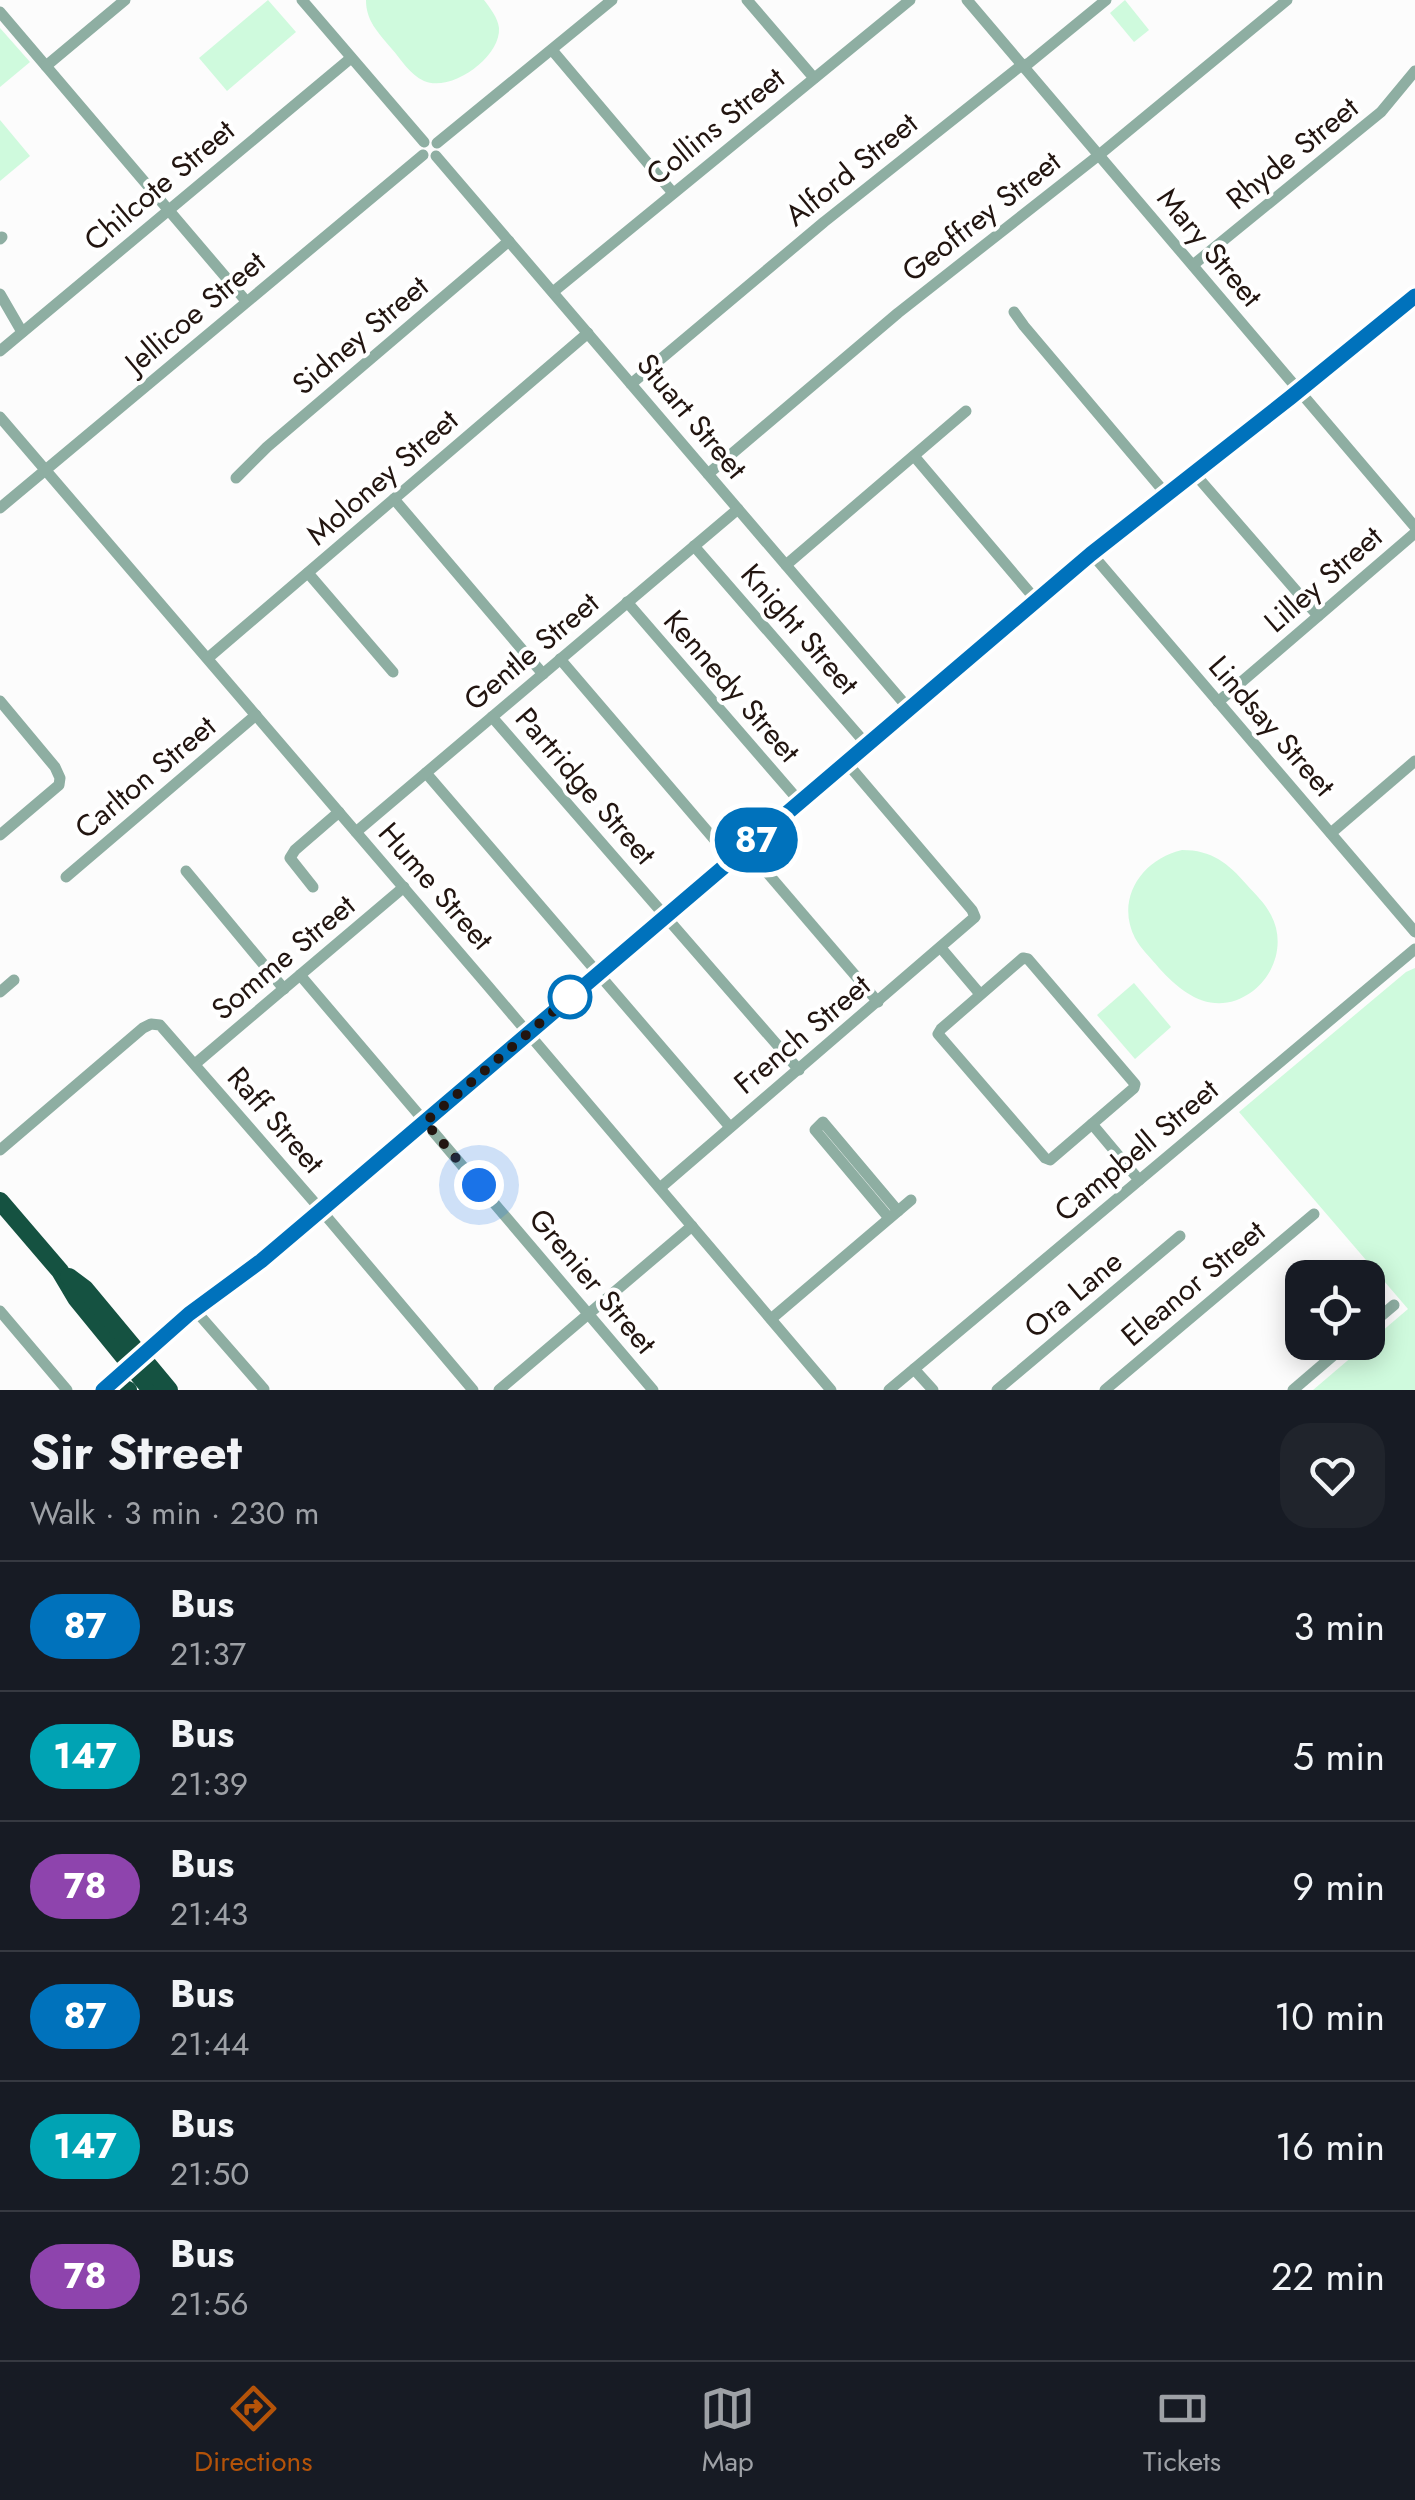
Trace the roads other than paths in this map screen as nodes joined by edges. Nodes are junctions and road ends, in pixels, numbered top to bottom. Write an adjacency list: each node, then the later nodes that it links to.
1 (124, 0): 12 (street)
2 (302, 0): 11 (street, Stuart Street)
3 (612, 0): 10 (street, Jellicoe Street)
4 (747, 0): 15 (street)
5 (910, 0): 15 (street, Collins Street)
6 (967, 0): 13 (street, Mary Street)
7 (1106, 0): 13 (street, Alford Street)
8 (1287, 0): 17 (street, Geoffrey Street)
9 (0, 12): 12 (street)
10 (552, 50): 16 (street, Jellicoe Street); 18 (street)
11 (351, 58): 16 (street, Stuart Street); 19 (street, Chilcote Street)
12 (46, 66): 19 (street)
13 (1023, 66): 17 (street, Mary Street); 30 (street, Alford Street)
14 (1415, 72): 21 (street, Rhyde Street)
15 (814, 78): 18 (street, Collins Street)
16 (430, 149): 20 (street, Stuart Street); 25 (street, Jellicoe Street)
17 (1099, 154): 21 (street, Mary Street); 38 (street, Geoffrey Street)
18 (673, 193): 22 (street, Collins Street)
19 (168, 210): 25 (street); 27 (street, Chilcote Street)
20 (509, 241): 22 (street, Stuart Street); 35 (street, Sidney Street)
21 (1194, 265): 31 (street, Mary Street)
22 (553, 292): 28 (street, Stuart Street)
23 (0, 294): 27 (street)
24 (1415, 296): 31 (main road)
25 (246, 301): 36 (street, Jellicoe Street)
26 (1014, 312): 39 (street)
27 (22, 332): 29 (street, Chilcote Street)
28 (588, 334): 30 (street, Stuart Street); 40 (street, Moloney Street)
29 (0, 350)
30 (632, 384): 38 (street, Stuart Street)
31 (1299, 391): 37 (main road); 43 (street, Mary Street)
32 (966, 411): 34 (street)
33 (0, 417): 36 (street, Hume Street)
34 (914, 456): 46 (street); 48 (street)
35 (239, 469)
36 (45, 470): 41 (street, Jellicoe Street); 51 (street, Hume Street)
37 (1194, 472): 39 (main road); 50 (street)
38 (708, 474): 42 (street, Stuart Street)
39 (1166, 494): 45 (main road)
40 (394, 499): 47 (street, Moloney Street); 54 (street)
41 (0, 508)
42 (738, 508): 44 (street, Gentle Street); 46 (street, Stuart Street)
43 (1415, 530): 50 (street, Lilley Street)
44 (694, 546): 49 (street, Gentle Street); 60 (street, Knight Street)
45 (1091, 554): 48 (main road); 56 (street, Lindsay Street)
46 (786, 565): 57 (street, Stuart Street)
47 (308, 573): 51 (street, Moloney Street); 53 (street)
48 (1036, 600): 57 (main road)
49 (627, 602): 52 (street, Gentle Street); 64 (street, Kennedy Street)
50 (1318, 616): 56 (street, Lilley Street)
51 (208, 658): 58 (street, Hume Street)
52 (560, 659): 54 (street, Gentle Street); 70 (street)
53 (393, 672)
54 (542, 674): 59 (street, Gentle Street)
55 (0, 701): 68 (street)
56 (1218, 702): 67 (street, Lindsay Street)
57 (909, 709): 60 (main road)
58 (256, 715): 65 (street, Hume Street); 72 (street, Carlton Street)
59 (492, 717): 63 (street, Gentle Street); 75 (street, Partridge Street)
60 (867, 745): 62 (main road)
61 (1415, 761): 67 (street)
62 (846, 762): 64 (main road); 77 (street, French Street)
63 (426, 772): 66 (street, Gentle Street); 79 (street)
64 (800, 802): 69 (main road)
65 (339, 812): 66 (street, Hume Street); 73 (street)
66 (356, 832): 74 (street, Hume Street)
67 (1331, 833): 76 (street, Lindsay Street)
68 (0, 835)
69 (746, 848): 70 (main road); 85 (street)
70 (732, 860): 75 (main road)
71 (186, 871): 82 (street)
72 (66, 877)
73 (313, 887)
74 (404, 887): 80 (street, Somme Street); 86 (street, Hume Street)
75 (666, 916): 79 (main road); 88 (street, Partridge Street)
76 (1415, 932)
77 (941, 948): 84 (street); 85 (street, French Street)
78 (1415, 950): 93 (street, Campbell Street)
79 (598, 973): 86 (main road); 91 (street)
80 (300, 975): 82 (street, Somme Street); 89 (street, Grenier Street)
81 (14, 980): 83 (street)
82 (284, 989): 87 (street, Somme Street)
83 (0, 992)
84 (980, 994): 90 (street); 90 (street)
85 (878, 1002): 88 (street, French Street)
86 (528, 1033): 89 (main road); 94 (street, Hume Street)
87 (195, 1064): 92 (street, Raff Street); 97 (street, Raff Street)
88 (799, 1070): 91 (street, French Street)
89 (425, 1122): 97 (main road); 106 (street, Grenier Street)
90 (1092, 1124): 93 (street)
91 (730, 1128): 94 (street, French Street)
92 (0, 1150)
93 (1140, 1180): 110 (street, Campbell Street)
94 (660, 1188): 100 (street, Hume Street)
95 (0, 1200): 108 (highway)
96 (910, 1200): 98 (street)
97 (320, 1211): 103 (main road); 116 (street, Raff Street)
98 (894, 1214): 98 (street); 107 (street)
99 (1314, 1214): 123 (street, Eleanor Street)
100 (692, 1226): 106 (street); 107 (street, Hume Street)
101 (1180, 1236): 122 (street, Ora Lane)
102 (1394, 1305): 105 (street)
103 (195, 1310): 108 (main road); 112 (street)
104 (0, 1312): 113 (street)
105 (1385, 1313)
106 (589, 1314): 117 (street); 118 (street, Grenier Street)
107 (770, 1319): 119 (street, Hume Street)
108 (136, 1360): 111 (main road); 114 (highway); 115 (highway)
109 (1328, 1360): 124 (street)
110 (914, 1369): 120 (street, Campbell Street); 121 (street)
111 (113, 1388)
112 (264, 1389)
113 (67, 1390)
114 (152, 1390)
115 (169, 1390)
116 (473, 1390)
117 (499, 1390)
118 (653, 1390)
119 (831, 1390)
120 (890, 1390)
121 (933, 1390)
122 (998, 1390)
123 (1105, 1390)
124 (1293, 1390)

